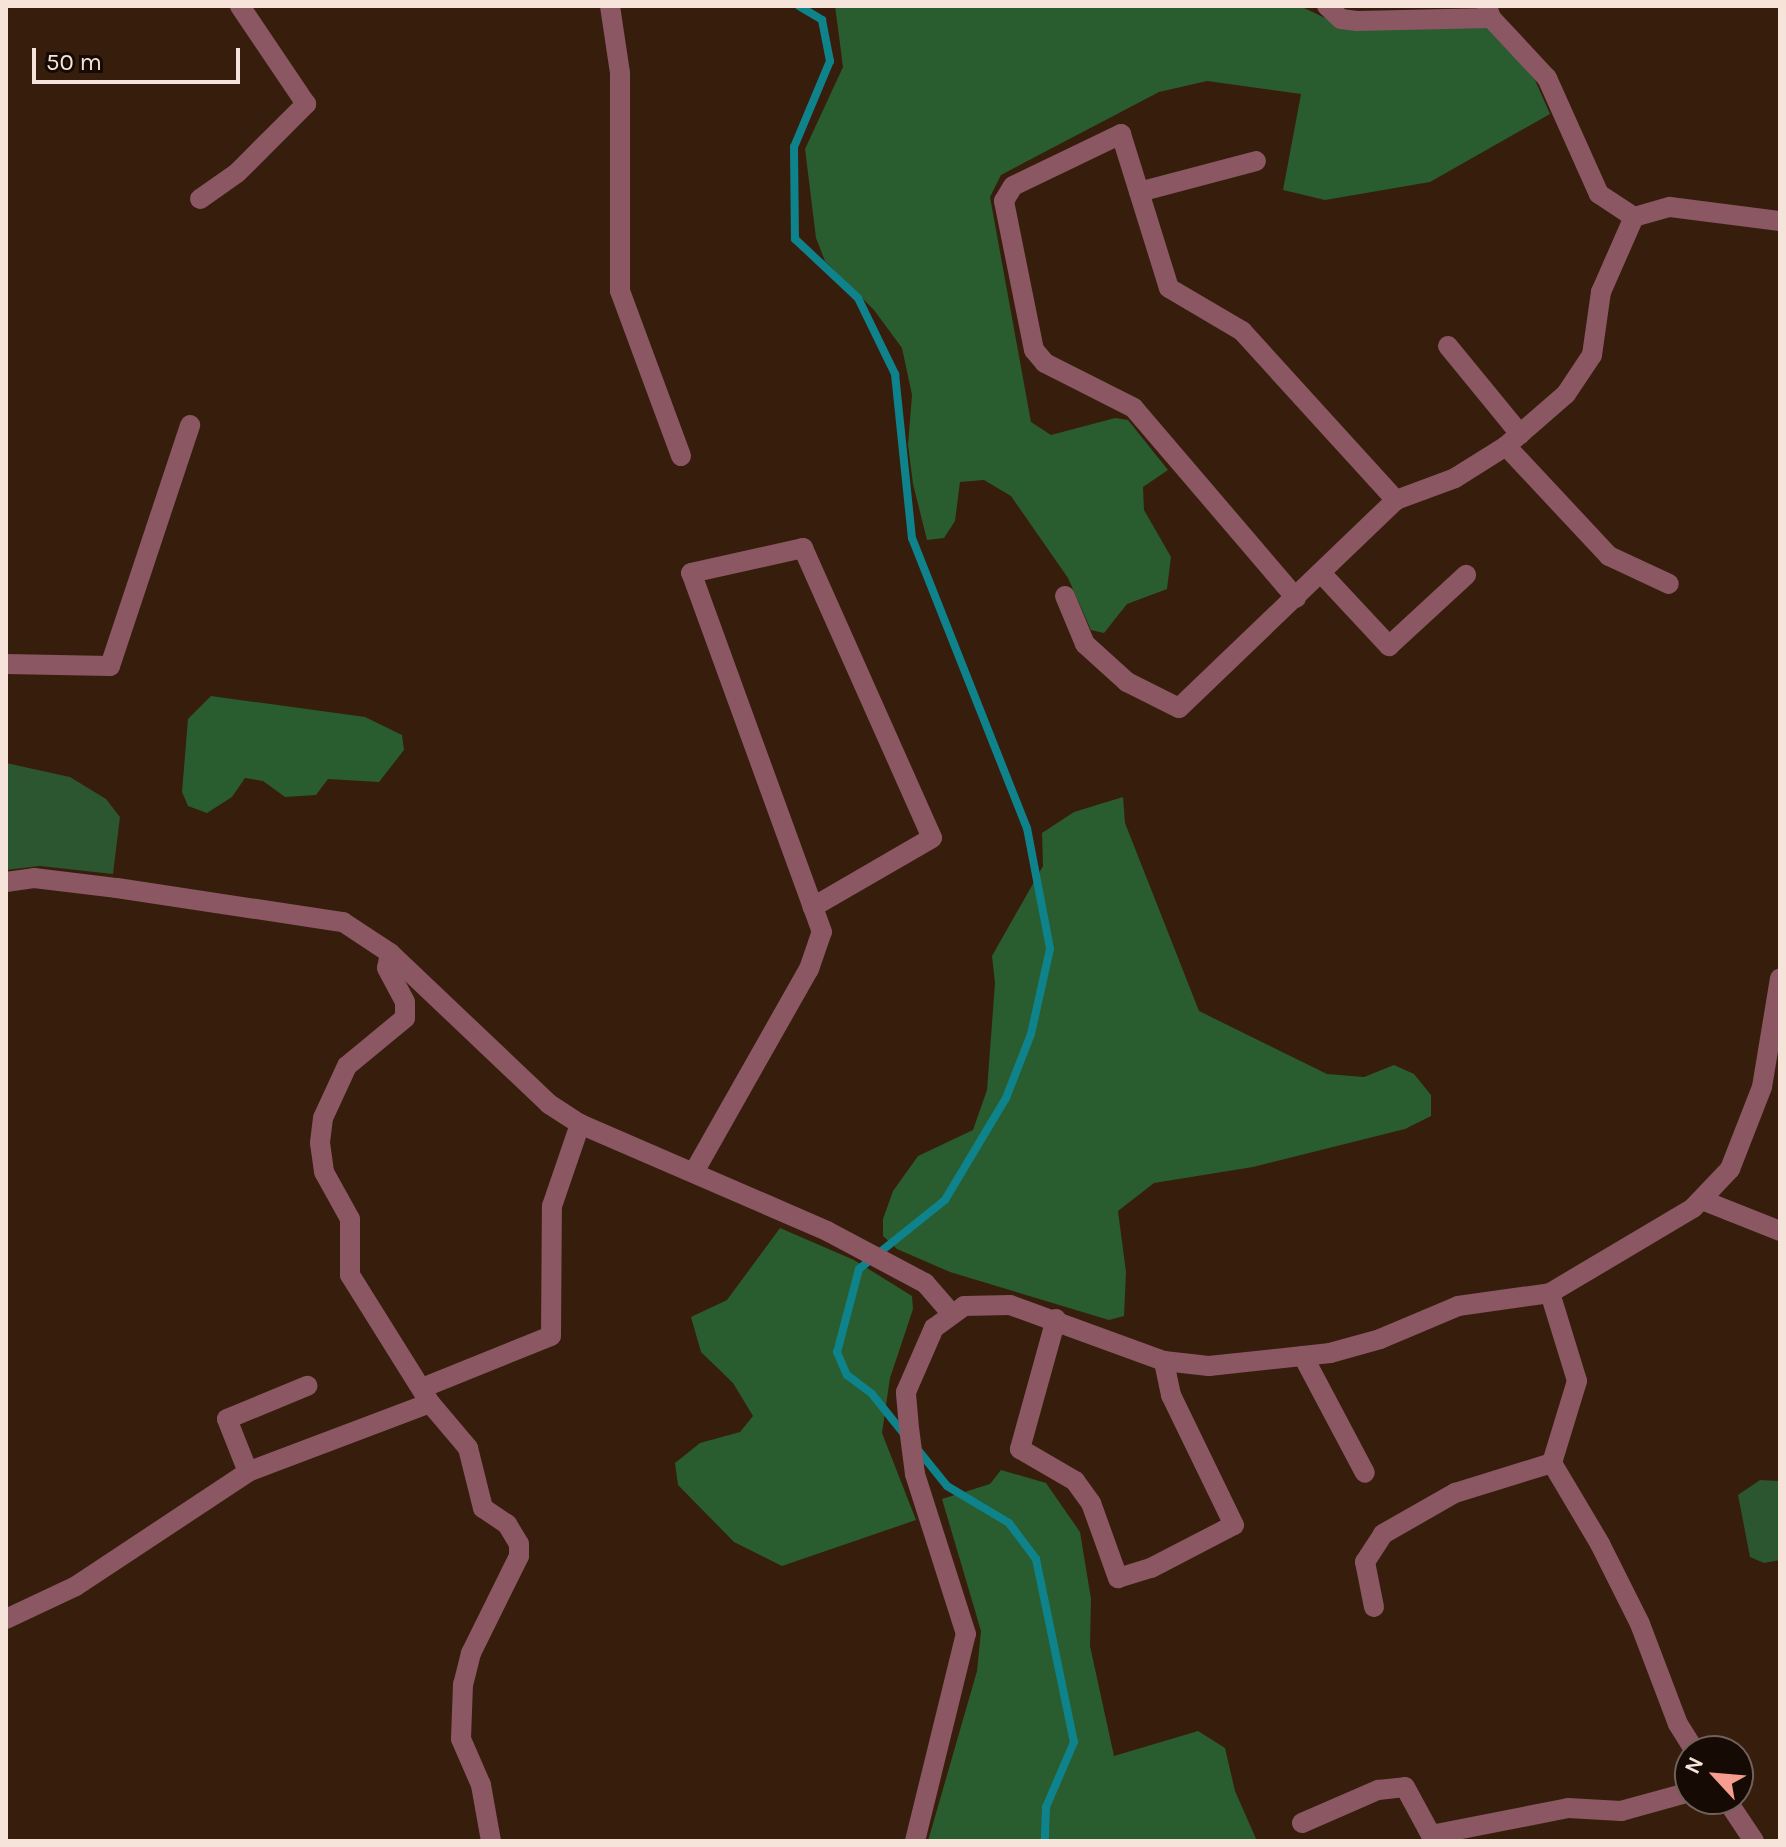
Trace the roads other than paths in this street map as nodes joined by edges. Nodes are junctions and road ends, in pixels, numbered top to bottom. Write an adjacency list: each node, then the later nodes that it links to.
1 (240, 6): 7 (street)
2 (610, 6): 13 (street)
3 (1327, 6): 4 (street)
4 (1489, 12): 8 (street)
5 (1256, 161): 6 (street)
6 (1139, 192): 14 (street); 19 (street)
7 (200, 199)
8 (1634, 217): 9 (street); 12 (street)
9 (1780, 221)
10 (1448, 346): 12 (street)
11 (190, 425): 20 (street)
12 (1513, 440): 14 (street); 17 (street)
13 (681, 456)
14 (1396, 500): 15 (street)
15 (1321, 573): 16 (street); 19 (street)
16 (1466, 575)
17 (1669, 584)
18 (1065, 596): 19 (street)
19 (1296, 598)
20 (6, 664)
21 (6, 882): 23 (street)
22 (813, 907): 22 (street); 26 (street)
23 (390, 953): 25 (street); 35 (street)
24 (1780, 978): 27 (street)
25 (580, 1124): 26 (street); 35 (street)
26 (694, 1172): 30 (street)
27 (1702, 1200): 28 (street); 29 (street)
28 (1780, 1231)
29 (1550, 1293): 32 (street); 36 (street)
30 (951, 1313): 31 (street); 47 (street)
31 (1056, 1319): 33 (street); 33 (street)
32 (1303, 1356): 33 (street); 38 (street)
33 (1164, 1361)
34 (307, 1386): 37 (street)
35 (426, 1395): 37 (street); 46 (street)
36 (1552, 1463): 39 (street); 41 (street)
37 (248, 1472): 40 (street)
38 (1365, 1473)
39 (1374, 1607)
40 (6, 1619)
41 (1685, 1735)
42 (1674, 1796): 45 (street)
43 (1737, 1815): 48 (street)
44 (1302, 1823): 45 (street)
45 (1430, 1838)
46 (491, 1841)
47 (915, 1841)
48 (1754, 1841)

